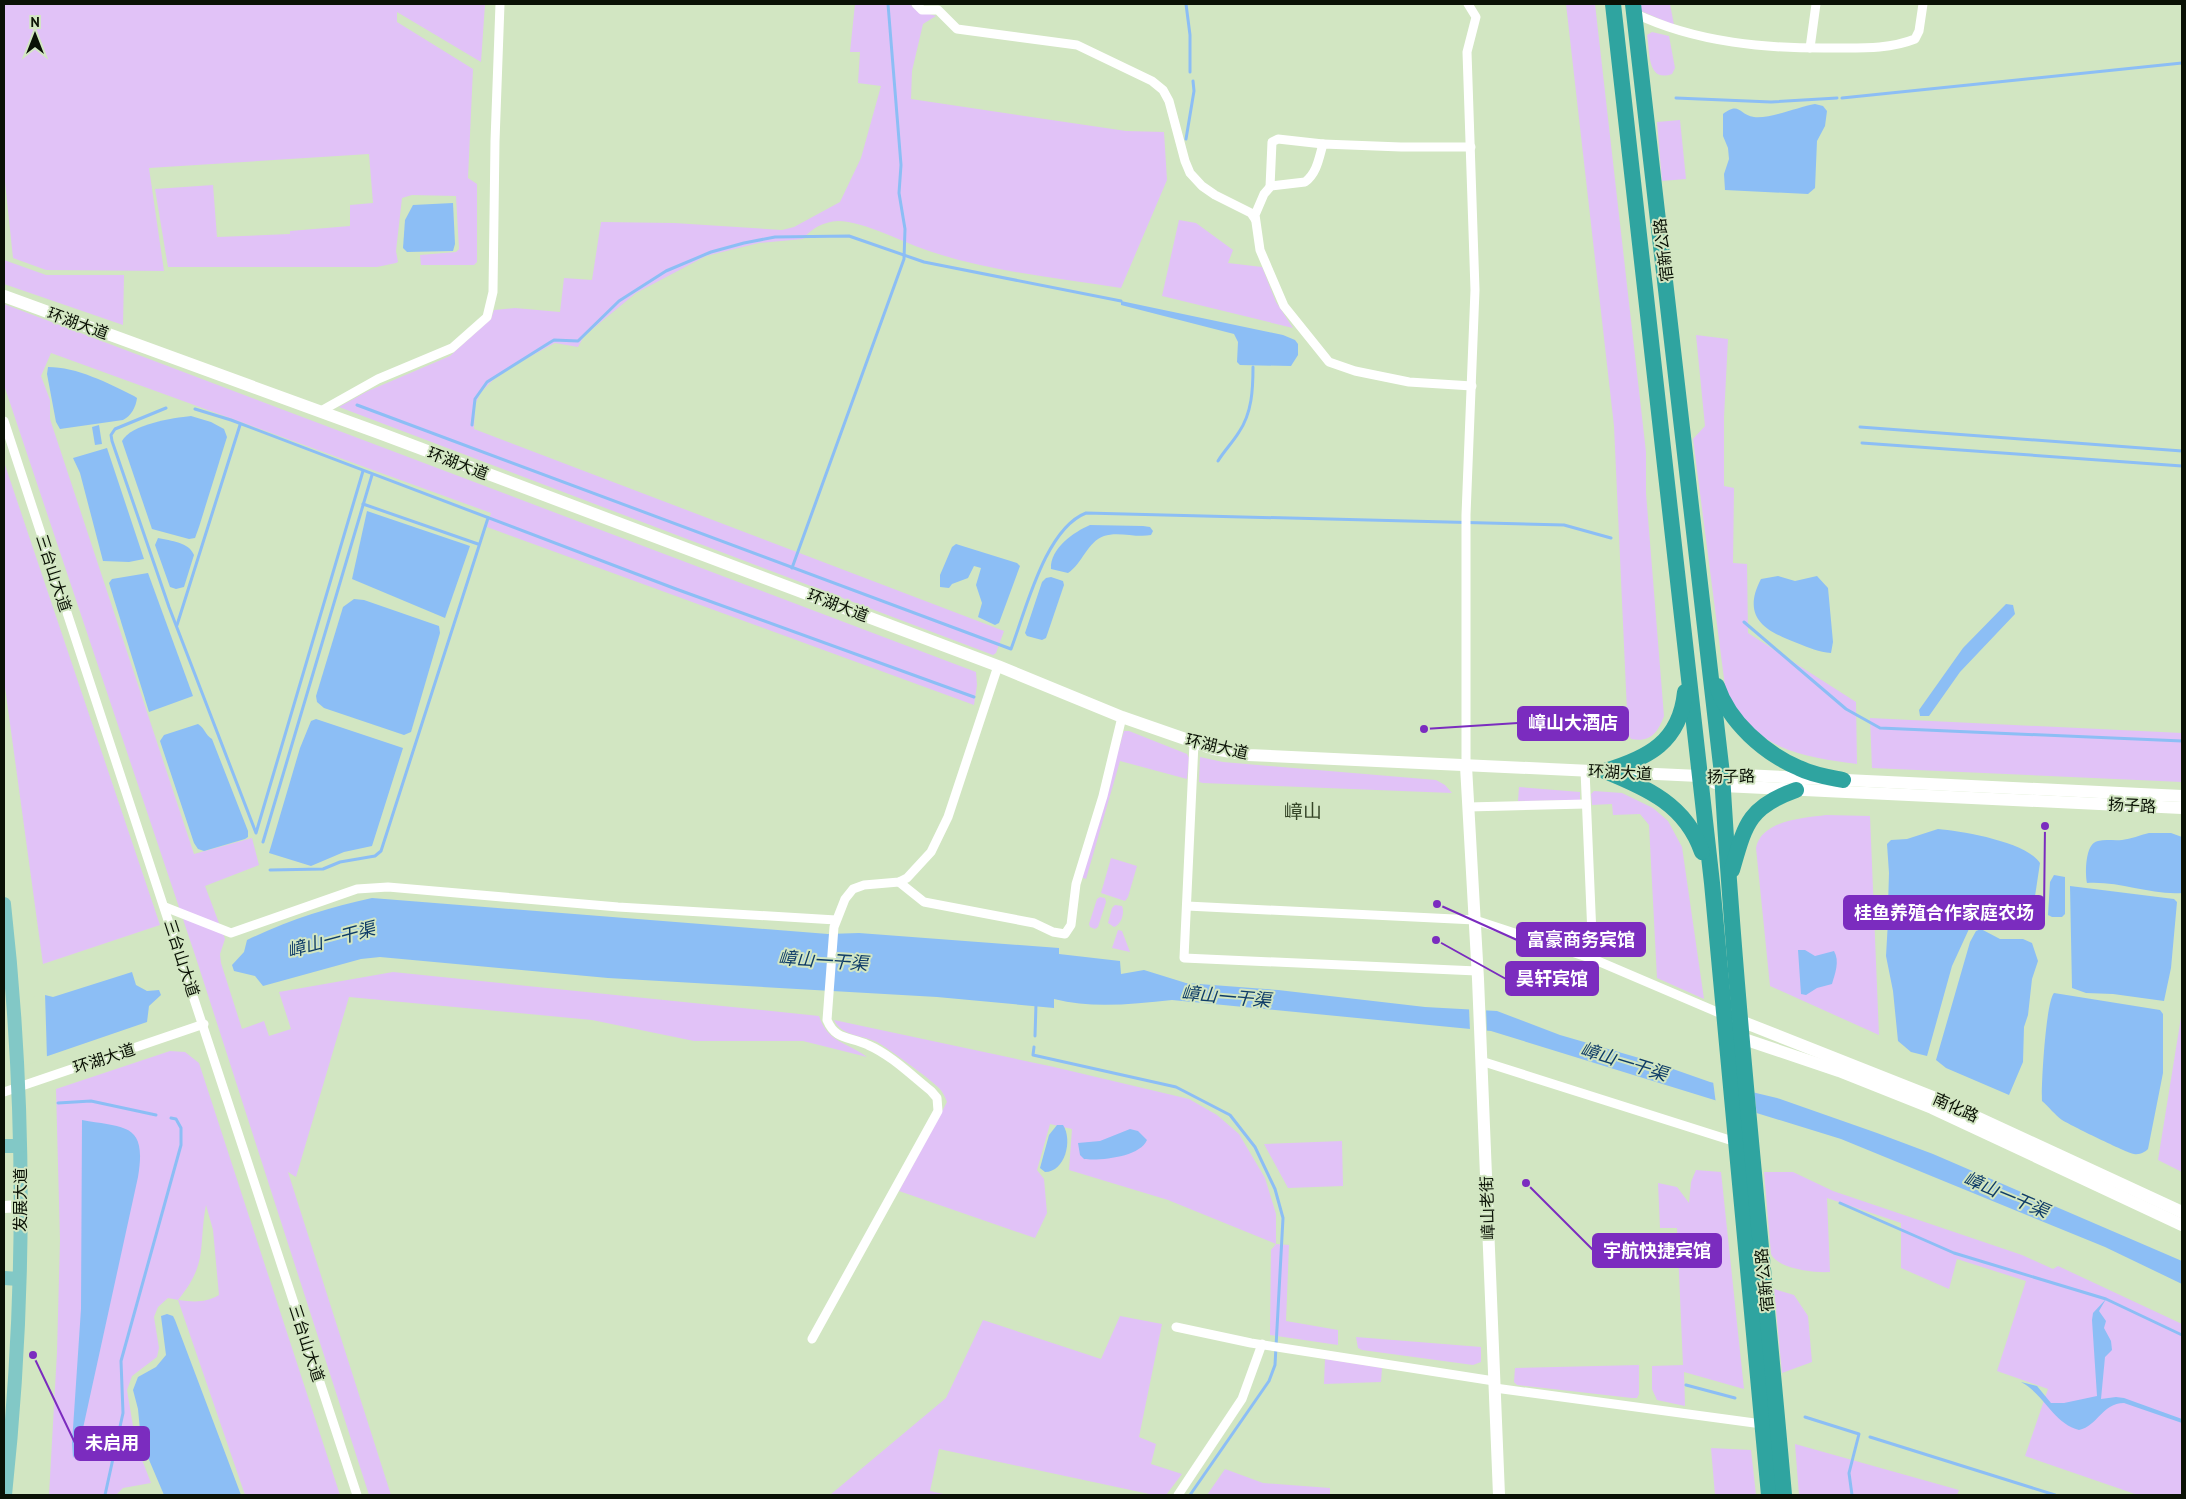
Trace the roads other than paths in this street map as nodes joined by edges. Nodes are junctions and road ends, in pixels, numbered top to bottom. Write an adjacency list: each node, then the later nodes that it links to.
1 (500, 4): 17 (street)
2 (916, 4): 12 (street)
3 (1468, 4): 10 (street)
4 (1613, 4): 15 (highway, 宿新公路)
5 (1816, 4): 8 (street)
6 (1923, 4): 8 (street)
7 (1634, 8): 8 (street); 14 (highway, 宿新公路)
8 (1810, 48)
9 (1323, 144): 10 (street); 11 (street); 11 (street)
10 (1471, 147): 16 (street)
11 (1270, 187): 12 (street)
12 (1255, 220): 16 (street)
13 (4, 296): 17 (main road, 环湖大道)
14 (1669, 297): 15 (highway, 宿新公路); 20 (highway)
15 (1645, 299): 19 (highway)
16 (1472, 386): 24 (street)
17 (321, 411): 21 (main road, 环湖大道)
18 (4, 421): 39 (street, 三台山大道)
19 (1687, 665): 26 (highway); 27 (highway)
20 (1709, 665): 28 (highway); 29 (highway)
21 (998, 666): 22 (main road, 环湖大道); 35 (street)
22 (1122, 717): 23 (main road, 环湖大道); 35 (street)
23 (1194, 743): 24 (main road, 环湖大道); 38 (street)
24 (1466, 766): 25 (main road, 环湖大道); 33 (main road, 嶂山老街)
25 (1585, 770): 26 (main road, 环湖大道); 32 (street)
26 (1604, 771): 27 (main road, 环湖大道); 36 (highway)
27 (1699, 776): 28 (main road, 扬子路); 36 (highway)
28 (1722, 780): 29 (main road, 扬子路); 30 (main road, 扬子路); 36 (highway)
29 (1843, 780): 31 (main road, 扬子路)
30 (1796, 790): 34 (main road, 扬子路); 36 (highway)
31 (2182, 796)
32 (1586, 804): 33 (street); 42 (street)
33 (1468, 807): 40 (main road, 嶂山老街)
34 (2182, 808)
35 (899, 882): 41 (street)
36 (1720, 884): 44 (highway); 45 (highway)
37 (4, 904): 49 (main road, 发展大道)
38 (1187, 906): 40 (street); 43 (street)
39 (165, 907): 41 (street); 46 (street, 三台山大道)
40 (1475, 920): 42 (street); 43 (main road, 嶂山老街)
41 (835, 924): 61 (street)
42 (1593, 959): 44 (street)
43 (1478, 975): 48 (main road, 嶂山老街)
44 (1724, 1015): 45 (main road, 南化路); 47 (highway)
45 (1740, 1021): 47 (highway); 56 (main road, 南化路)
46 (204, 1024): 49 (street, 环湖大道); 66 (street, 三台山大道)
47 (1734, 1035): 51 (highway, 宿新公路); 57 (main road, 南化路)
48 (1481, 1055): 51 (street); 63 (main road, 嶂山老街)
49 (17, 1082): 50 (street, 环湖大道); 53 (main road, 发展大道)
50 (4, 1092)
51 (1743, 1142): 64 (highway, 宿新公路); 70 (highway, 宿新公路)
52 (4, 1146): 53 (main road)
53 (20, 1146): 55 (main road, 发展大道)
54 (4, 1206): 55 (main road)
55 (21, 1206): 59 (main road, 发展大道)
56 (2182, 1212)
57 (2182, 1225)
58 (4, 1278): 59 (main road)
59 (19, 1279): 65 (main road, 发展大道)
60 (1176, 1327): 62 (street)
61 (812, 1339)
62 (1262, 1344): 63 (street); 67 (street)
63 (1494, 1384): 64 (street); 68 (main road, 嶂山老街)
64 (1762, 1424): 69 (highway, 宿新公路)
65 (5, 1495)
66 (357, 1495)
67 (1178, 1495)
68 (1500, 1495)
69 (1769, 1495)
70 (1784, 1495)

